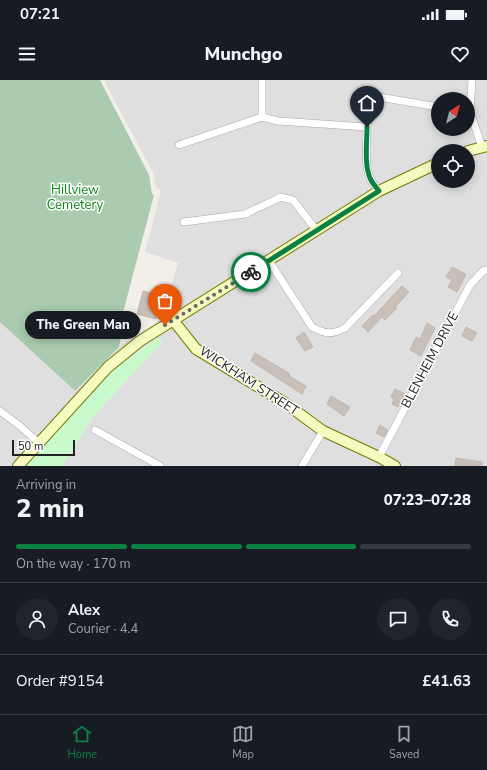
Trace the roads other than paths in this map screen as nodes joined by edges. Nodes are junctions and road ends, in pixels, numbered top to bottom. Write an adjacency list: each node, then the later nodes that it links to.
1 (262, 80): 4 (street)
2 (472, 80): 7 (street)
3 (431, 106): 5 (street)
4 (262, 117): 5 (street); 6 (street)
5 (367, 127): 10 (street)
6 (179, 145)
7 (485, 147): 8 (street)
8 (475, 149)
9 (431, 166): 10 (street)
10 (379, 191): 12 (street)
11 (184, 222): 12 (street)
12 (316, 231): 13 (street)
13 (269, 261): 15 (street); 16 (street)
14 (487, 270): 21 (street, BLENHEIM DRIVE)
15 (398, 274)
16 (173, 320): 19 (street, WICKHAM STREET); 20 (street)
17 (0, 411): 20 (street)
18 (95, 430): 23 (street)
19 (323, 431): 21 (street, WICKHAM STREET); 24 (street)
20 (39, 443): 22 (street)
21 (379, 457): 25 (street, WICKHAM STREET)
22 (18, 466)
23 (160, 466)
24 (302, 466)
25 (395, 466)

